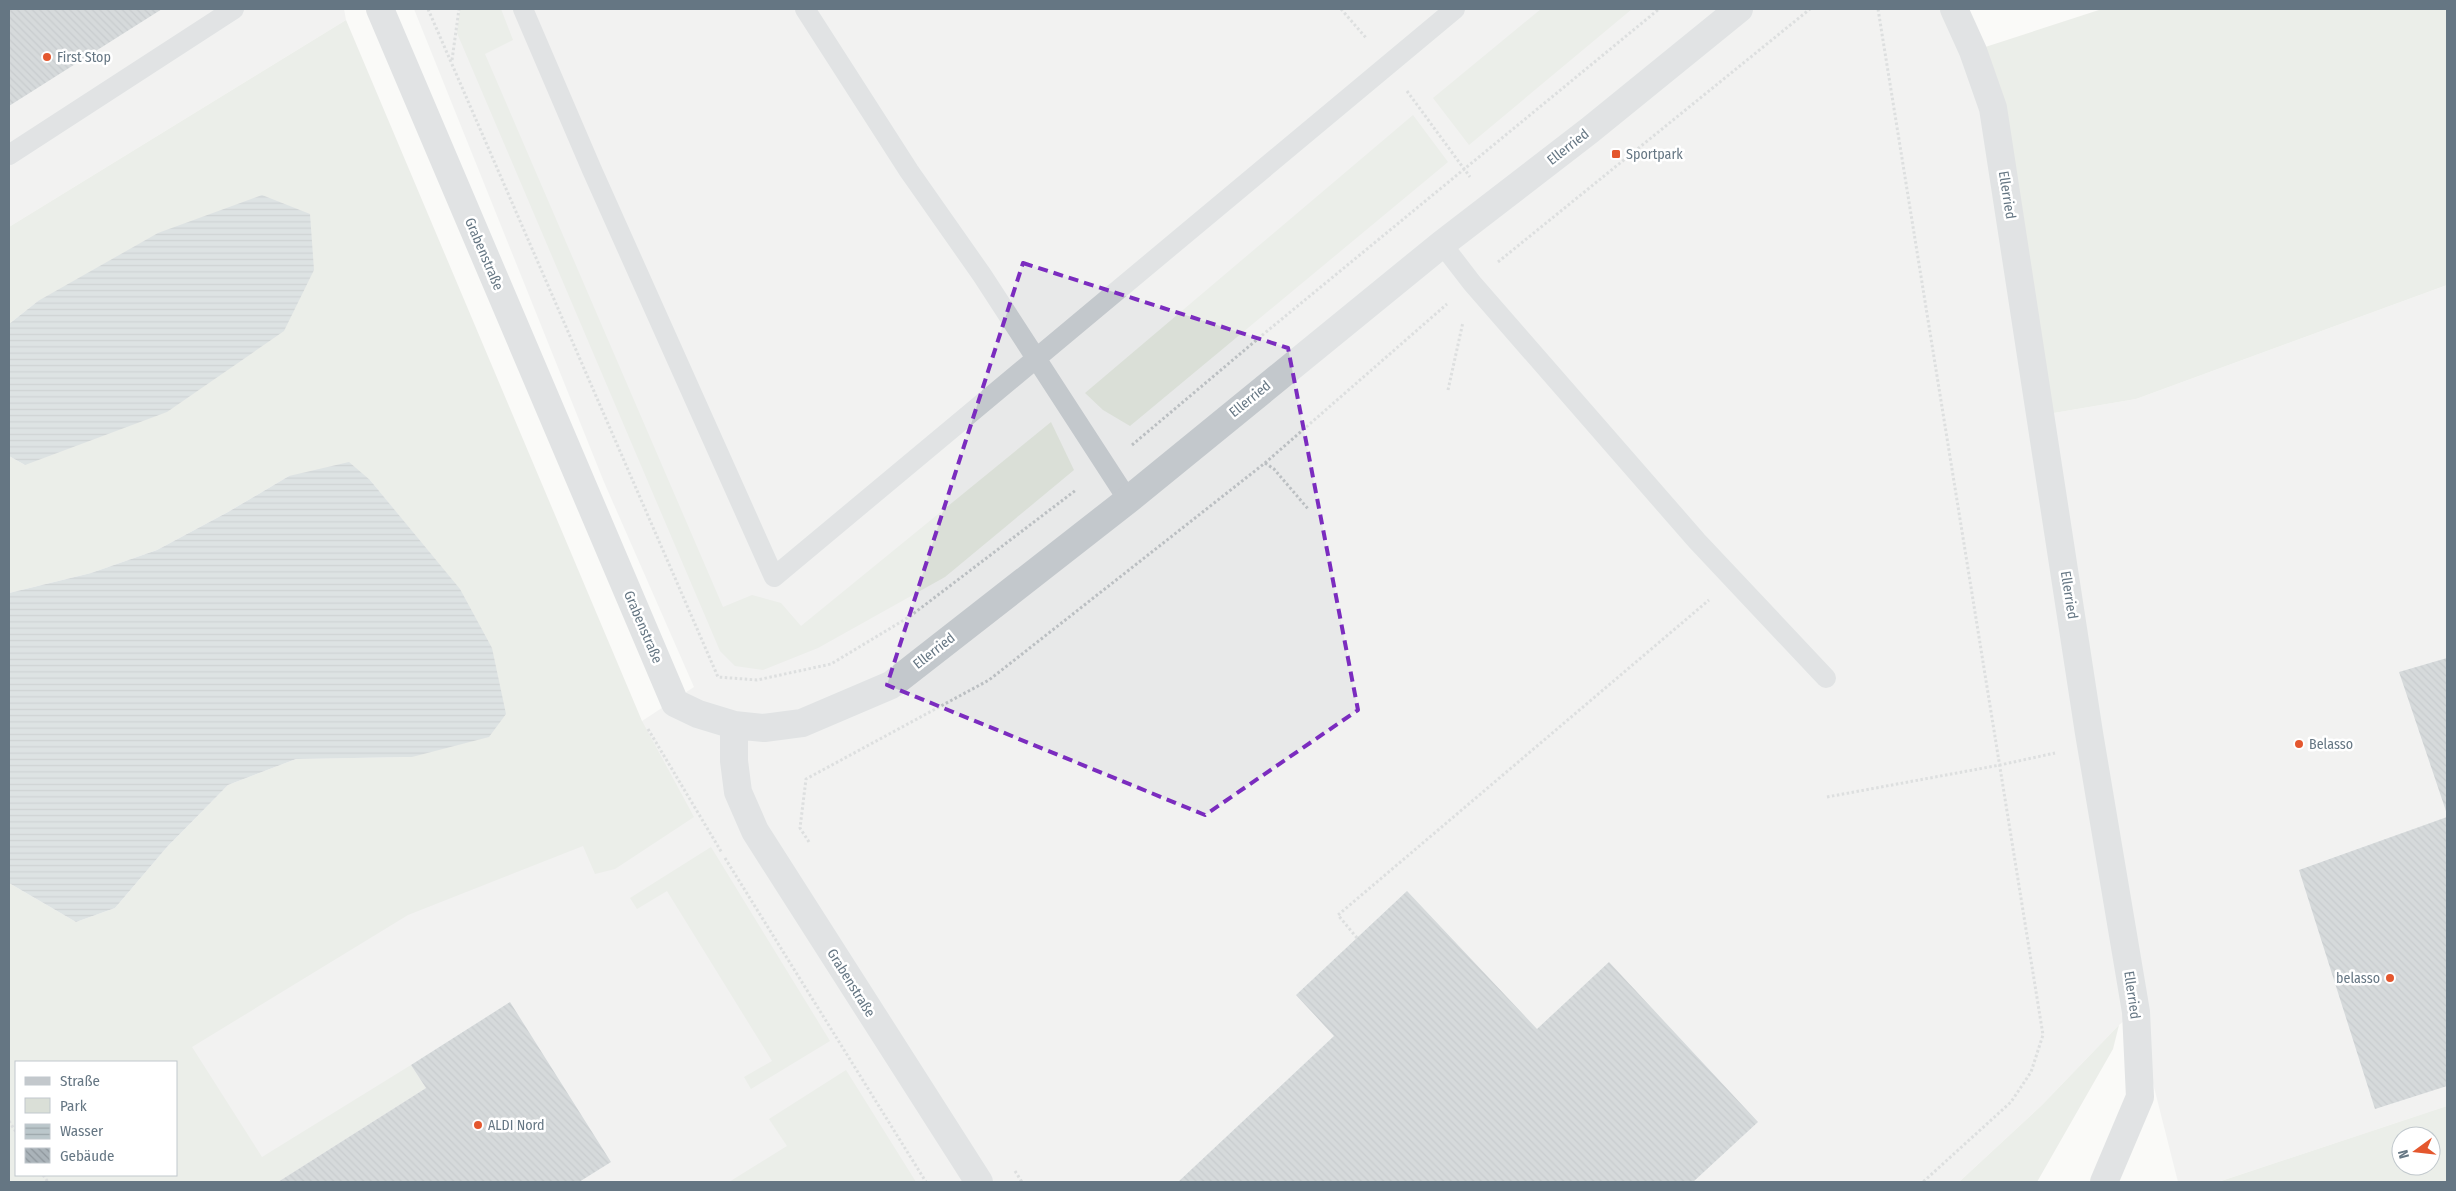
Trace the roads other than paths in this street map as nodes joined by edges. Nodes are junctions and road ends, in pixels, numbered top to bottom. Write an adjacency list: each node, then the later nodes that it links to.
1 (234, 9): 8 (lane)
2 (380, 9): 13 (street, Grabenstraße)
3 (523, 9): 10 (lane)
4 (805, 9): 10 (lane)
5 (1455, 9): 10 (lane)
6 (1739, 9): 9 (street, Ellerried)
7 (1954, 9): 15 (street, Ellerried)
8 (9, 155)
9 (1442, 244): 11 (street, Ellerried); 12 (lane)
10 (1036, 358): 11 (lane)
11 (1128, 500): 13 (street, Ellerried)
12 (1826, 678)
13 (734, 725): 14 (street, Grabenstraße)
14 (979, 1182)
15 (2104, 1182)

